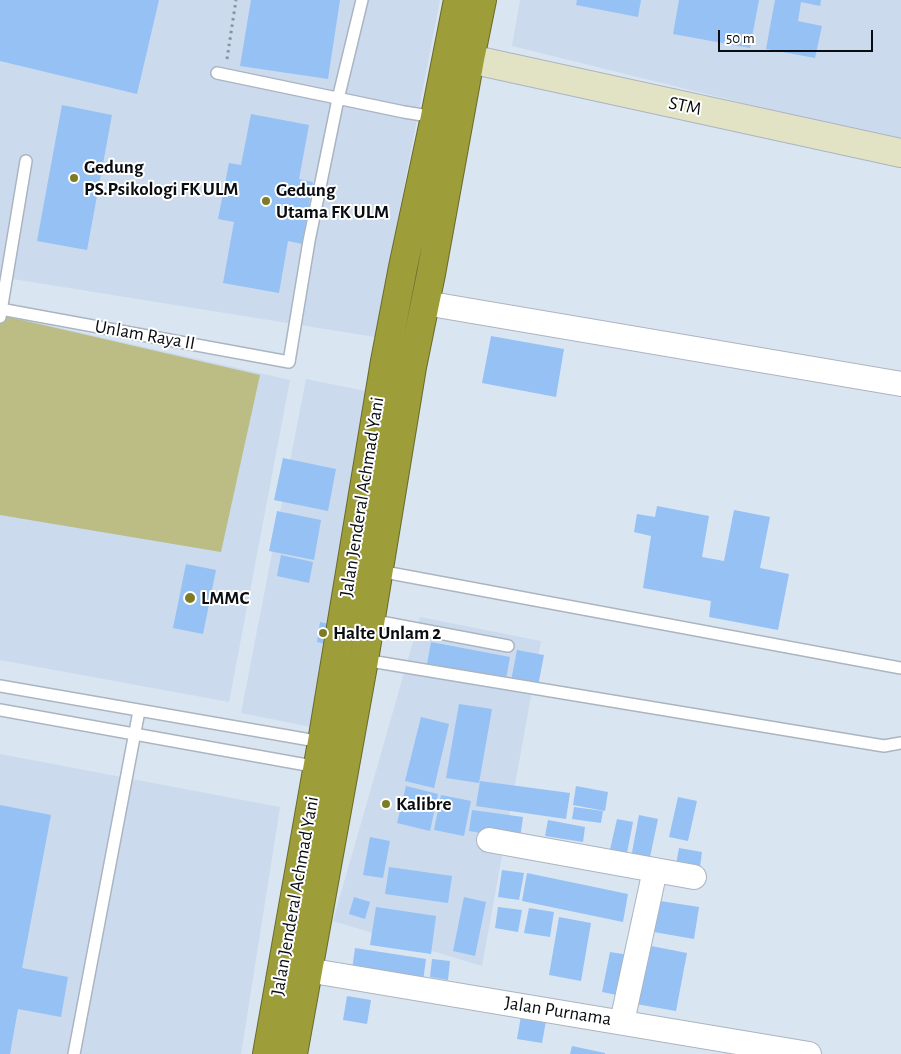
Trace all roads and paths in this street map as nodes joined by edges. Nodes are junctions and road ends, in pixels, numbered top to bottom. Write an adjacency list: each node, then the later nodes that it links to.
1 (236, 0): 6 (path)
2 (362, 0): 7 (lane)
3 (458, 0): 8 (highway, Jalan Jenderal Achmad Yani)
4 (482, 0): 5 (highway, Jalan Jenderal Achmad Yani)
5 (470, 59): 9 (street, STM); 12 (highway, Jalan Jenderal Achmad Yani)
6 (221, 74): 7 (lane)
7 (338, 99): 8 (lane); 14 (lane, Unlam Raya II)
8 (435, 117): 11 (highway, Jalan Jenderal Achmad Yani)
9 (901, 153)
10 (26, 161): 14 (lane)
11 (403, 268): 12 (highway); 15 (highway, Jalan Jenderal Achmad Yani)
12 (431, 274): 13 (highway, Jalan Jenderal Achmad Yani)
13 (425, 303): 16 (highway, Jalan Jenderal Achmad Yani); 17 (street)
14 (0, 312)
15 (385, 361): 16 (highway); 28 (highway, Jalan Jenderal Achmad Yani)
16 (412, 367): 18 (highway, Jalan Jenderal Achmad Yani)
17 (901, 384)
18 (379, 571): 19 (highway, Jalan Jenderal Achmad Yani); 22 (lane)
19 (370, 620): 20 (lane); 21 (highway, Jalan Jenderal Achmad Yani)
20 (508, 646)
21 (364, 660): 27 (lane); 32 (highway, Jalan Jenderal Achmad Yani)
22 (901, 668)
23 (0, 686): 25 (lane)
24 (0, 710): 26 (lane)
25 (139, 711): 26 (lane); 28 (lane)
26 (134, 735): 28 (lane); 34 (lane)
27 (901, 743)
28 (320, 754): 35 (highway, Jalan Jenderal Achmad Yani)
29 (489, 840): 30 (street)
30 (655, 870): 31 (street); 33 (street)
31 (694, 878)
32 (307, 970): 33 (street, Jalan Purnama); 36 (highway, Jalan Jenderal Achmad Yani)
33 (622, 1022): 37 (street, Jalan Purnama)
34 (74, 1054)
35 (267, 1054)
36 (293, 1054)
37 (807, 1054)

